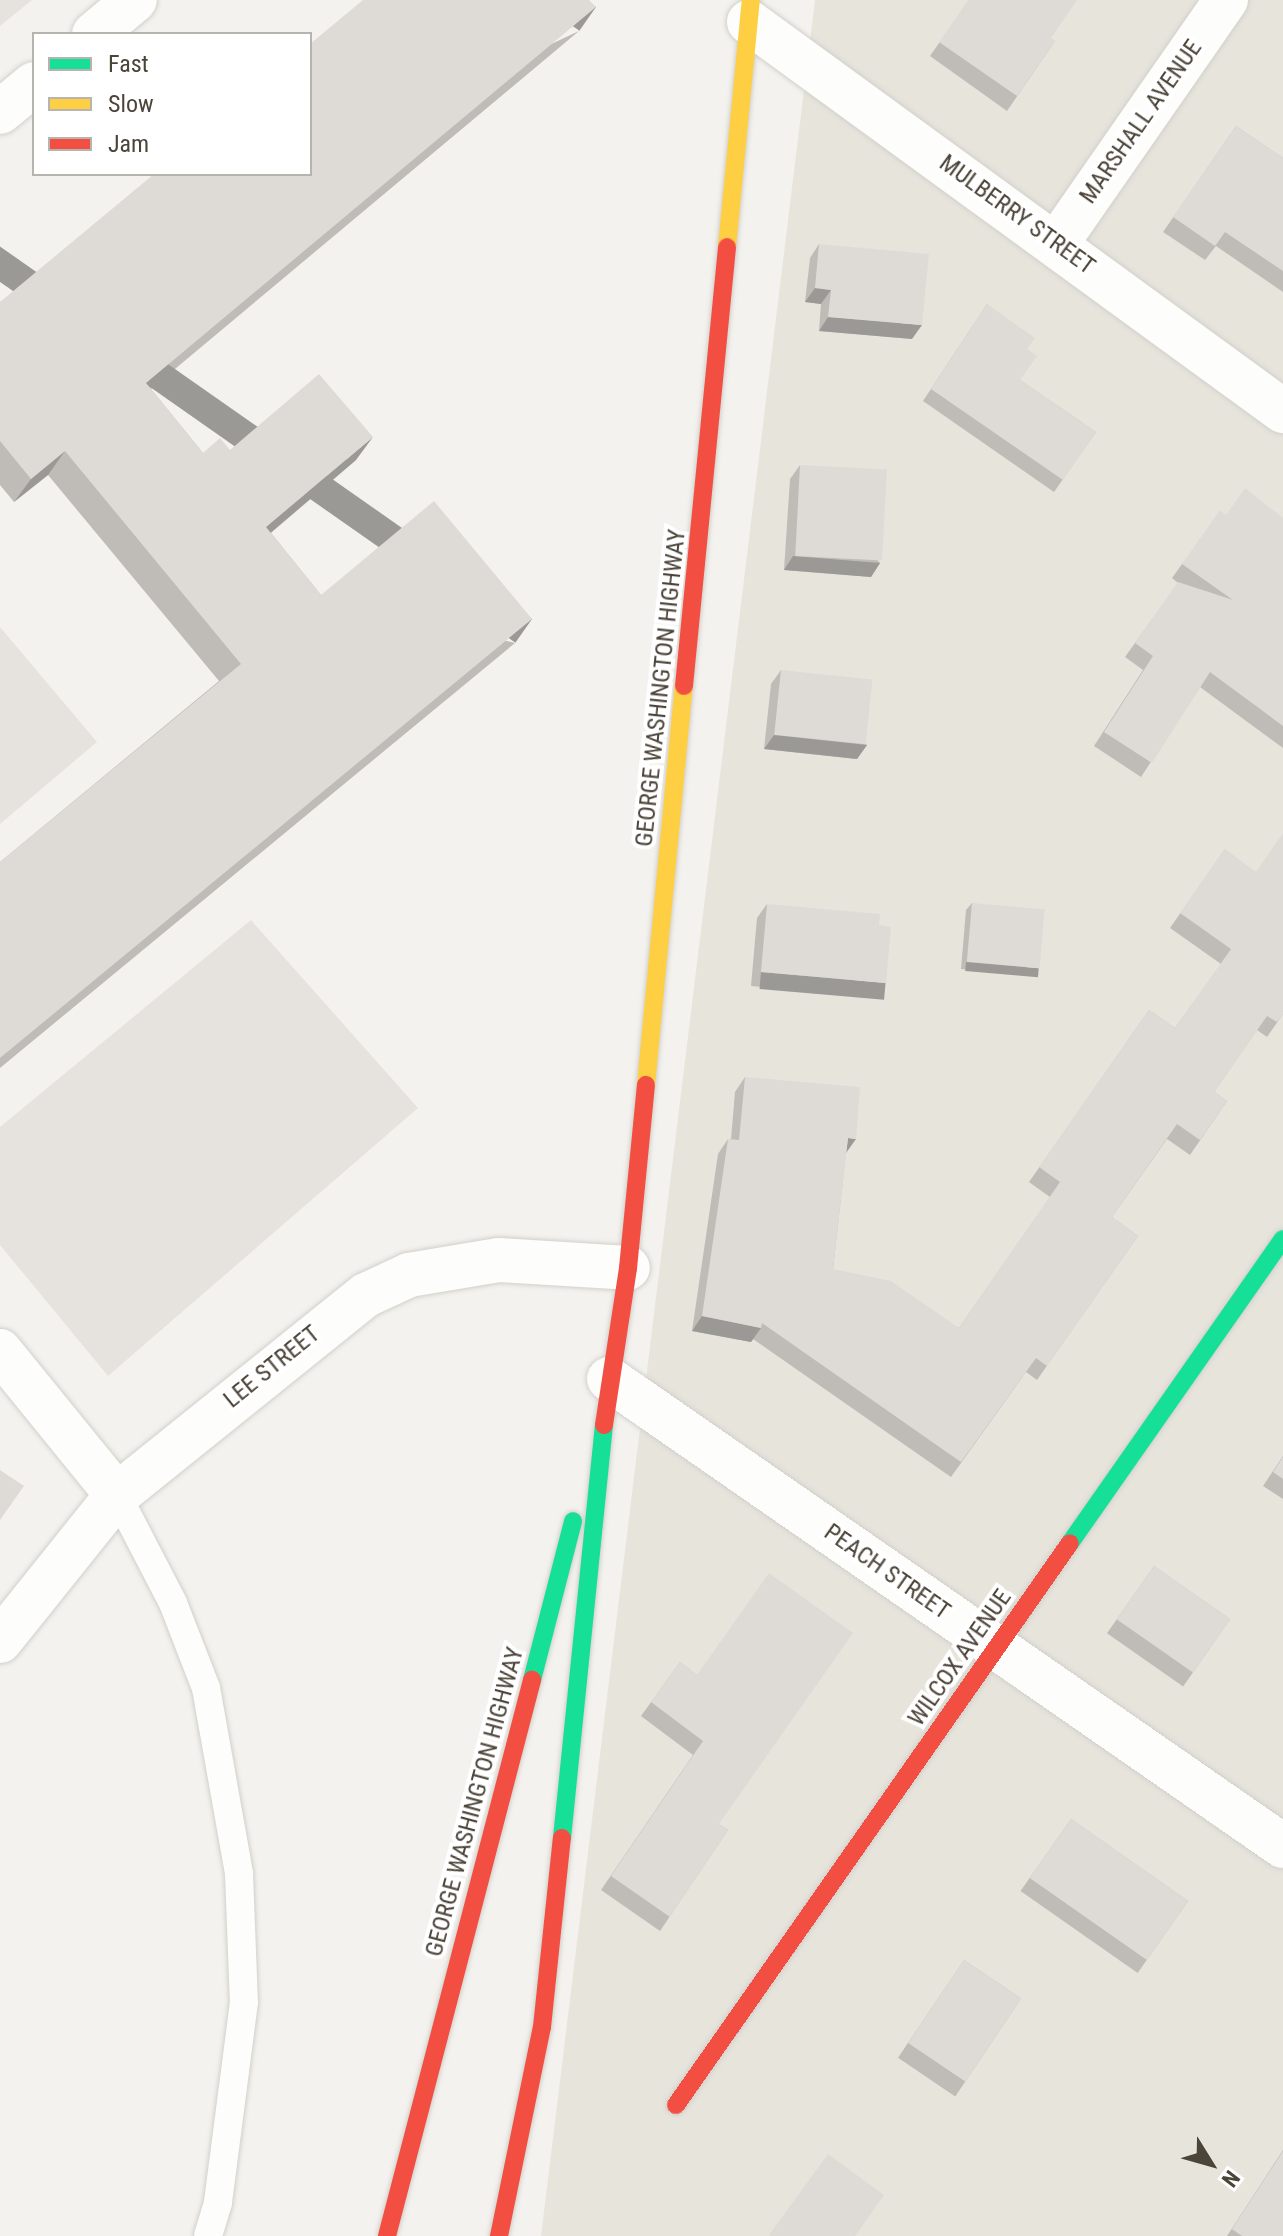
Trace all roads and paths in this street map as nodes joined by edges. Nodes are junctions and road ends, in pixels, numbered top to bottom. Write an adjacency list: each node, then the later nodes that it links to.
1 (135, 0): 4 (street)
2 (1226, 0): 7 (street, MARSHALL AVENUE)
3 (750, 11): 7 (street, MULBERRY STREET); 10 (main road, GEORGE WASHINGTON HIGHWAY)
4 (96, 32)
5 (32, 86): 6 (street)
6 (0, 112)
7 (1057, 243): 8 (street, MULBERRY STREET)
8 (1283, 411)
9 (1283, 1239): 15 (main road, WILCOX AVENUE)
10 (628, 1268): 12 (main road, GEORGE WASHINGTON HIGHWAY); 13 (street, LEE STREET)
11 (0, 1351): 13 (street)
12 (609, 1379): 15 (street, PEACH STREET); 19 (main road, GEORGE WASHINGTON HIGHWAY); 20 (main road, GEORGE WASHINGTON HIGHWAY)
13 (117, 1495): 14 (street, LEE STREET); 18 (lane)
14 (0, 1641)
15 (997, 1648): 16 (street, PEACH STREET); 17 (main road, WILCOX AVENUE)
16 (1283, 1846)
17 (676, 2105)
18 (208, 2236)
19 (387, 2236)
20 (499, 2236)

